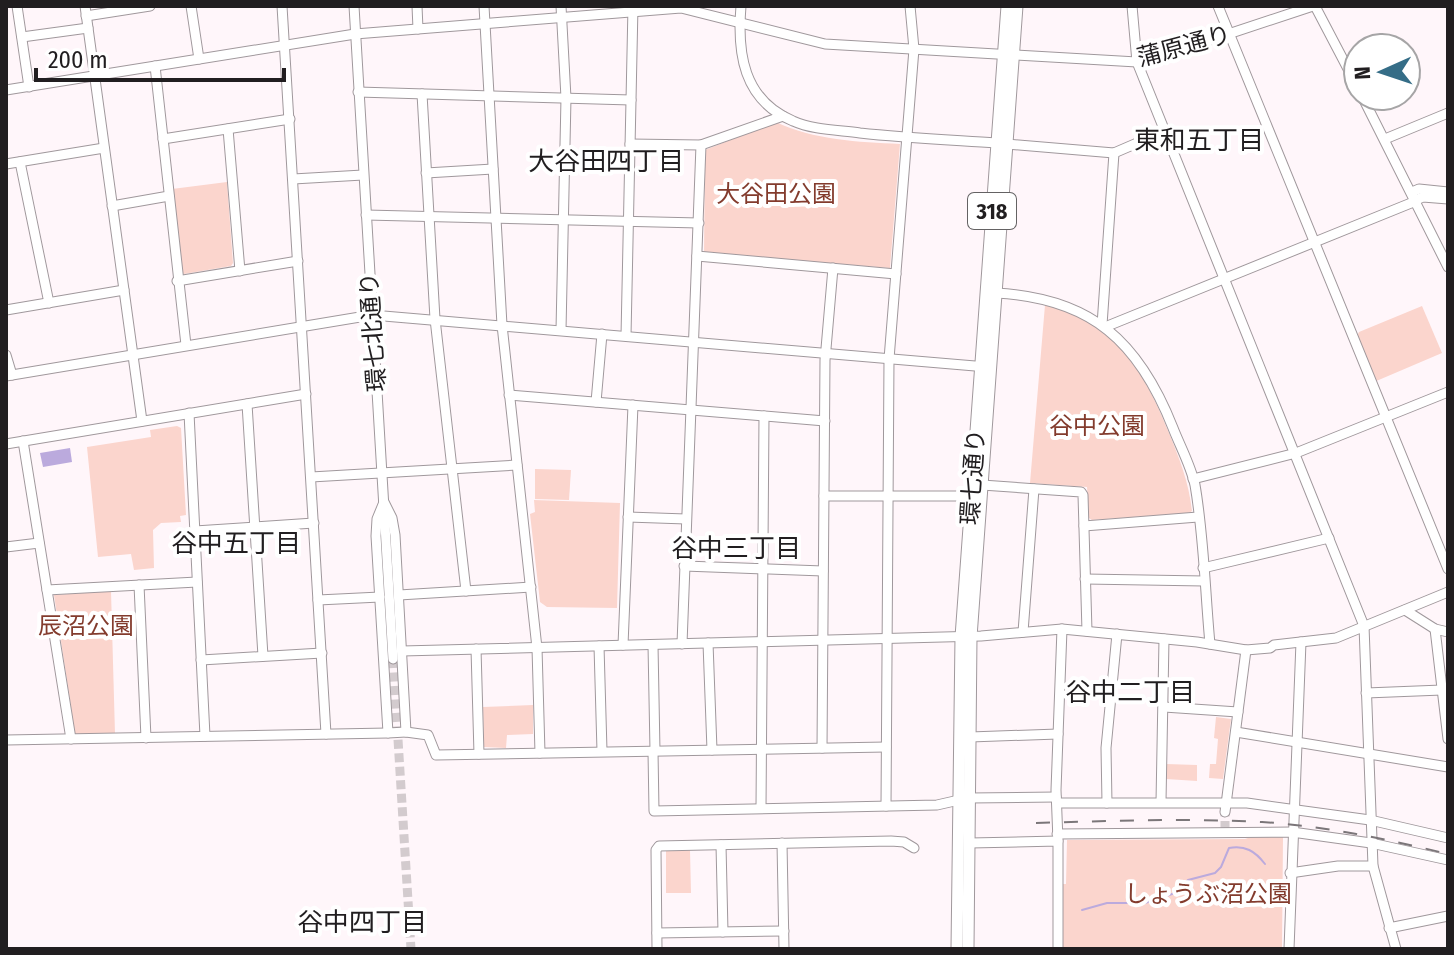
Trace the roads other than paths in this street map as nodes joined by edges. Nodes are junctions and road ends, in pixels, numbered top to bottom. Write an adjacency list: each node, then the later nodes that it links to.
1 (17, 6): 2 (street); 26 (street)
2 (24, 6)
3 (149, 6): 18 (street)
4 (191, 6): 31 (street)
5 (282, 6): 27 (street)
6 (354, 6): 24 (street, 環七北通り)
7 (417, 6): 23 (street)
8 (484, 6): 20 (street)
9 (561, 6): 19 (street)
10 (741, 6): 21 (street)
11 (910, 6): 28 (street)
12 (1007, 6): 29 (main road, 環七通り / 318)
13 (1017, 6): 29 (main road, 環七通り / 318)
14 (1132, 6): 32 (street)
15 (1218, 6): 25 (street)
16 (1314, 6): 25 (street, 蒲原通り); 30 (street)
17 (634, 9): 19 (street, 蒲原通り); 21 (street, 蒲原通り); 41 (street)
18 (86, 11): 22 (street)
19 (561, 17): 20 (street, 蒲原通り); 40 (street)
20 (485, 23): 23 (street, 蒲原通り); 39 (street)
21 (740, 23): 28 (street, 蒲原通り); 44 (street)
22 (88, 28): 26 (street); 34 (street)
23 (418, 29): 24 (street, 蒲原通り)
24 (355, 34): 27 (street, 蒲原通り); 37 (street, 環七北通り)
25 (1229, 34): 32 (street, 蒲原通り); 73 (street)
26 (22, 37): 35 (street)
27 (285, 46): 31 (street, 蒲原通り); 45 (street)
28 (914, 49): 29 (street, 蒲原通り); 48 (street)
29 (1008, 55): 32 (street, 蒲原通り); 52 (main road, 環七通り / 318)
30 (1342, 58)
31 (199, 59): 33 (street, 蒲原通り)
32 (1137, 62): 47 (street)
33 (155, 66): 34 (street, 蒲原通り); 49 (street)
34 (95, 76): 35 (street, 蒲原通り); 54 (street)
35 (29, 87): 36 (street, 蒲原通り)
36 (6, 90)
37 (358, 92): 38 (street); 60 (street, 環七北通り)
38 (422, 94): 39 (street); 59 (street)
39 (489, 95): 40 (street); 58 (street)
40 (566, 98): 41 (street); 70 (street)
41 (631, 100): 51 (street)
42 (1371, 112): 50 (street)
43 (1448, 113): 50 (street)
44 (783, 116): 48 (street); 53 (street)
45 (290, 119): 46 (street); 61 (street)
46 (228, 129): 49 (street); 78 (street)
47 (1165, 131): 55 (street); 80 (street)
48 (906, 137): 52 (street); 79 (street)
49 (163, 139): 63 (street)
50 (1385, 139): 64 (street)
51 (630, 144): 53 (street); 71 (street)
52 (1002, 144): 55 (street); 83 (main road, 環七通り / 318); 100 (main road, 環七通り / 318)
53 (701, 145): 72 (street)
54 (104, 148): 56 (street); 66 (street)
55 (1114, 153): 90 (street)
56 (20, 162): 57 (street); 84 (street)
57 (6, 164)
58 (493, 169): 59 (street); 69 (street)
59 (426, 173): 68 (street)
60 (363, 175): 61 (street); 67 (street, 環七北通り)
61 (293, 179): 75 (street)
62 (1448, 192): 64 (street)
63 (169, 196): 66 (street); 81 (street)
64 (1415, 198): 65 (street); 73 (street); 76 (street)
65 (1448, 199)
66 (112, 206): 82 (street)
67 (366, 215): 68 (street); 86 (street, 環七北通り)
68 (429, 217): 69 (street); 87 (street)
69 (496, 219): 70 (street); 88 (street)
70 (562, 220): 71 (street); 91 (street)
71 (628, 221): 72 (street); 93 (street)
72 (699, 223): 74 (street)
73 (1313, 243): 80 (street); 111 (street)
74 (697, 256): 77 (street); 94 (street)
75 (298, 261): 78 (street); 89 (street)
76 (1448, 267)
77 (833, 268): 79 (street); 96 (street)
78 (240, 271): 81 (street)
79 (896, 274): 99 (street)
80 (1225, 278): 90 (street); 116 (street)
81 (177, 281): 95 (street)
82 (124, 290): 84 (street); 97 (street)
83 (996, 293): 90 (street); 100 (main road, 環七通り / 318)
84 (49, 303): 85 (street)
85 (6, 310)
86 (372, 315): 87 (street); 89 (street); 119 (street, 環七北通り)
87 (435, 319): 88 (street); 118 (street)
88 (502, 325): 91 (street); 104 (street)
89 (302, 326): 95 (street); 103 (street)
90 (1104, 326): 121 (street)
91 (561, 330): 92 (street)
92 (602, 334): 93 (street); 105 (street)
93 (626, 336): 94 (street)
94 (693, 342): 96 (street); 108 (street)
95 (186, 345): 97 (street)
96 (826, 353): 99 (street); 113 (street)
97 (132, 354): 101 (street); 112 (street)
98 (6, 355): 101 (street)
99 (889, 359): 100 (street); 125 (street)
100 (986, 367): 122 (main road, 環七通り / 318); 126 (main road, 環七通り / 318)
101 (9, 376)
102 (1448, 392): 111 (street)
103 (306, 394): 106 (street); 120 (street)
104 (509, 395): 105 (street); 117 (street)
105 (596, 402): 107 (street)
106 (247, 404): 109 (street); 133 (street)
107 (633, 405): 108 (street); 128 (street)
108 (691, 410): 110 (street); 130 (street)
109 (189, 413): 112 (street); 134 (street)
110 (764, 416): 113 (street); 141 (street)
111 (1384, 418): 116 (street); 140 (street)
112 (142, 421): 114 (street)
113 (825, 421): 124 (street)
114 (23, 441): 115 (street); 136 (street)
115 (6, 444)
116 (1296, 453): 121 (street); 135 (street)
117 (517, 465): 118 (street); 147 (street)
118 (451, 469): 119 (street); 149 (street)
119 (382, 471): 120 (street); 127 (street, 環七北通り)
120 (311, 477): 131 (street)
121 (1193, 479): 129 (street)
122 (982, 485): 123 (street); 162 (main road, 環七通り / 318)
123 (1034, 489): 132 (street); 159 (street)
124 (824, 496): 125 (street); 142 (street)
125 (888, 496): 126 (street); 163 (street)
126 (971, 496): 162 (main road, 環七通り / 318)
127 (384, 502): 151 (street); 152 (street); 180 (street, 環七北通り)
128 (628, 517): 130 (street); 171 (street)
129 (1198, 517): 132 (street); 139 (street)
130 (686, 519): 138 (street)
131 (314, 523): 133 (street); 153 (street)
132 (1084, 526): 143 (street)
133 (255, 527): 134 (street); 179 (street)
134 (195, 531): 145 (street)
135 (1329, 538): 139 (street); 155 (street)
136 (39, 543): 137 (street); 148 (street)
137 (6, 547)
138 (684, 566): 141 (street); 169 (street)
139 (1203, 568): 144 (street)
140 (1448, 569)
141 (763, 570): 142 (street); 166 (street)
142 (823, 571): 165 (street)
143 (1085, 579): 144 (street); 158 (street)
144 (1204, 581): 170 (street)
145 (197, 582): 146 (street); 181 (street)
146 (139, 585): 148 (street); 194 (street)
147 (531, 587): 149 (street); 174 (street)
148 (47, 590): 195 (street)
149 (466, 591): 151 (street)
150 (1448, 592): 154 (street)
151 (399, 595): 177 (street)
152 (380, 597): 153 (street); 189 (street)
153 (318, 600): 178 (street)
154 (1405, 610): 155 (street); 157 (street)
155 (1364, 626): 167 (street); 184 (street)
156 (1062, 629): 158 (street); 159 (street); 191 (street)
157 (1435, 629): 160 (street); 182 (street)
158 (1087, 631): 161 (street)
159 (1023, 632): 162 (street)
160 (1448, 632)
161 (1117, 634): 164 (street); 211 (street)
162 (966, 637): 163 (street); 193 (main road, 環七通り / 318); 209 (main road, 環七通り / 318)
163 (887, 639): 165 (street); 199 (street)
164 (1164, 639): 170 (street); 185 (street)
165 (824, 640): 166 (street); 200 (street)
166 (762, 642): 168 (street); 202 (street)
167 (1301, 642): 176 (street); 198 (street)
168 (708, 643): 169 (street); 201 (street)
169 (682, 644): 172 (street)
170 (1210, 644): 176 (street)
171 (623, 645): 172 (street); 173 (street)
172 (653, 645): 204 (street)
173 (599, 646): 174 (street); 203 (street)
174 (537, 648): 175 (street); 205 (street)
175 (476, 649): 177 (street); 206 (street)
176 (1246, 650): 186 (street)
177 (402, 651): 187 (street)
178 (322, 653): 179 (street); 190 (street)
179 (263, 656): 181 (street)
180 (393, 659)
181 (201, 660): 192 (street)
182 (1443, 663): 183 (street)
183 (1442, 690): 184 (street); 196 (street)
184 (1366, 693): 207 (street)
185 (1164, 707): 186 (street); 210 (street)
186 (1238, 712): 188 (street)
187 (406, 732): 189 (street); 206 (street)
188 (1236, 732): 198 (street); 214 (street)
189 (388, 733): 190 (street)
190 (326, 734): 192 (street)
191 (1058, 734): 193 (street); 212 (street)
192 (205, 736): 194 (street)
193 (970, 737): 209 (main road, 環七通り / 318)
194 (146, 738): 195 (street)
195 (71, 739): 197 (street)
196 (1448, 739)
197 (6, 740)
198 (1296, 742): 207 (street); 216 (street)
199 (886, 747): 200 (street); 213 (street)
200 (822, 748): 202 (street)
201 (712, 750): 202 (street); 204 (street)
202 (761, 750): 215 (street)
203 (602, 751): 204 (street); 205 (street)
204 (654, 751): 215 (street)
205 (540, 753): 206 (street)
206 (479, 754)
207 (1368, 755): 208 (street); 217 (street)
208 (1448, 767)
209 (964, 799): 212 (street); 213 (street); 222 (main road, 環七通り / 318); 236 (main road, 環七通り / 318)
210 (1161, 802): 211 (street); 214 (street)
211 (1107, 803): 212 (street)
212 (1059, 804): 214 (street); 219 (street)
213 (886, 806): 215 (street)
214 (1226, 807): 216 (street)
215 (761, 808)
216 (1294, 808): 217 (street); 218 (street)
217 (1370, 820): 220 (street); 223 (street)
218 (1292, 832): 219 (street); 223 (street); 228 (street)
219 (1057, 837): 222 (street); 238 (street)
220 (1448, 838)
221 (782, 843): 224 (street); 225 (street); 231 (street)
222 (970, 843): 237 (main road, 環七通り / 318)
223 (1371, 843): 226 (street); 227 (street)
224 (721, 845): 232 (street); 233 (street)
225 (914, 848)
226 (1448, 860)
227 (1373, 866): 228 (street); 230 (street)
228 (1290, 873): 239 (street)
229 (1448, 916): 230 (street)
230 (1389, 928): 240 (street)
231 (784, 931): 232 (street); 235 (street)
232 (723, 932): 233 (street)
233 (657, 933): 234 (street)
234 (657, 949)
235 (784, 949)
236 (957, 949)
237 (968, 949)
238 (1058, 949)
239 (1289, 949)
240 (1396, 949)

